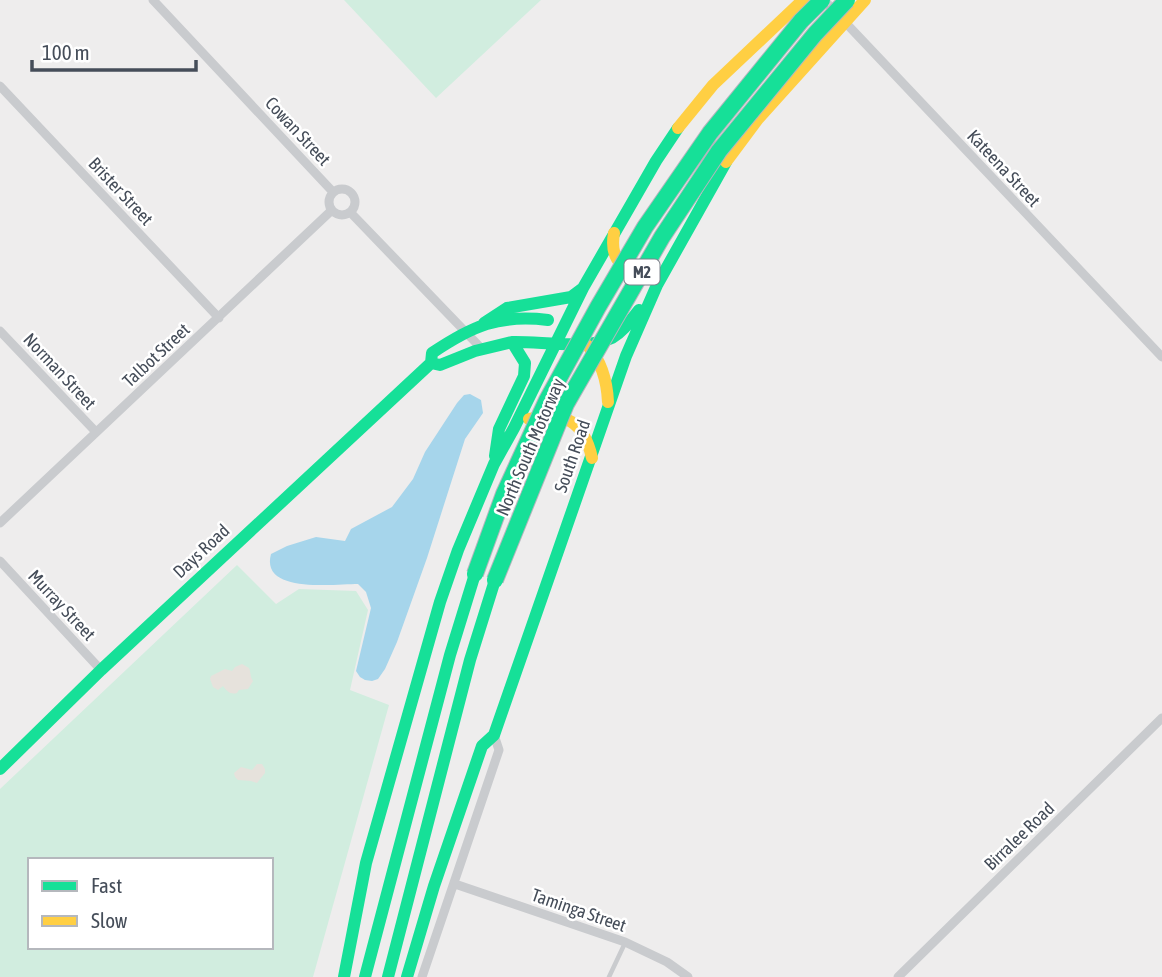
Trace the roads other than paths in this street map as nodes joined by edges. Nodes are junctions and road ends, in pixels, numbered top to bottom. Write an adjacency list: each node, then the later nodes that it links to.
1 (153, 0): 8 (street, Cowan Street)
2 (803, 0): 11 (main road)
3 (823, 0): 6 (street, Kateena Street); 39 (main road, North South Motorway / M2, bridge)
4 (847, 0): 40 (main road, North South Motorway / M2, bridge)
5 (865, 0): 6 (main road, South Road)
6 (845, 22): 12 (main road, South Road); 24 (street, Kateena Street)
7 (0, 86): 15 (street, Brister Street)
8 (333, 192): 9 (street); 10 (street)
9 (332, 210): 10 (street); 15 (street, Talbot Street)
10 (351, 212): 19 (street)
11 (616, 230): 12 (main road); 14 (main road)
12 (668, 263): 13 (main road, South Road)
13 (657, 285): 22 (main road); 28 (main road, South Road)
14 (583, 288): 16 (main road); 17 (main road)
15 (219, 318): 27 (street, Talbot Street)
16 (484, 323): 17 (main road, Days Road); 19 (main road, Days Road)
17 (564, 327): 21 (main road); 22 (main road)
18 (0, 331): 27 (street, Norman Street)
19 (466, 332): 23 (street); 25 (main road, Days Road)
20 (512, 342): 21 (main road, Days Road); 23 (main road, Days Road); 29 (main road)
21 (556, 342): 22 (main road, Days Road); 26 (main road)
22 (586, 344): 28 (main road)
23 (481, 348): 25 (main road, Days Road)
24 (1162, 357)
25 (431, 363): 32 (main road, Days Road)
26 (514, 428): 28 (main road); 29 (main road)
27 (96, 432): 30 (street, Talbot Street)
28 (592, 458): 34 (main road, South Road)
29 (494, 464): 38 (main road)
30 (0, 523)
31 (0, 561): 32 (street, Murray Street)
32 (101, 670): 35 (main road, Days Road)
33 (1162, 718): 45 (street, Birralee Road)
34 (494, 735): 36 (street, South Road); 41 (main road)
35 (0, 769)
36 (455, 884): 37 (street, Taminga Street); 42 (street, South Road)
37 (625, 942): 43 (lane); 44 (street, Taminga Street)
38 (344, 977)
39 (365, 977)
40 (388, 977)
41 (407, 977)
42 (422, 977)
43 (609, 977)
44 (688, 977)
45 (898, 977)

